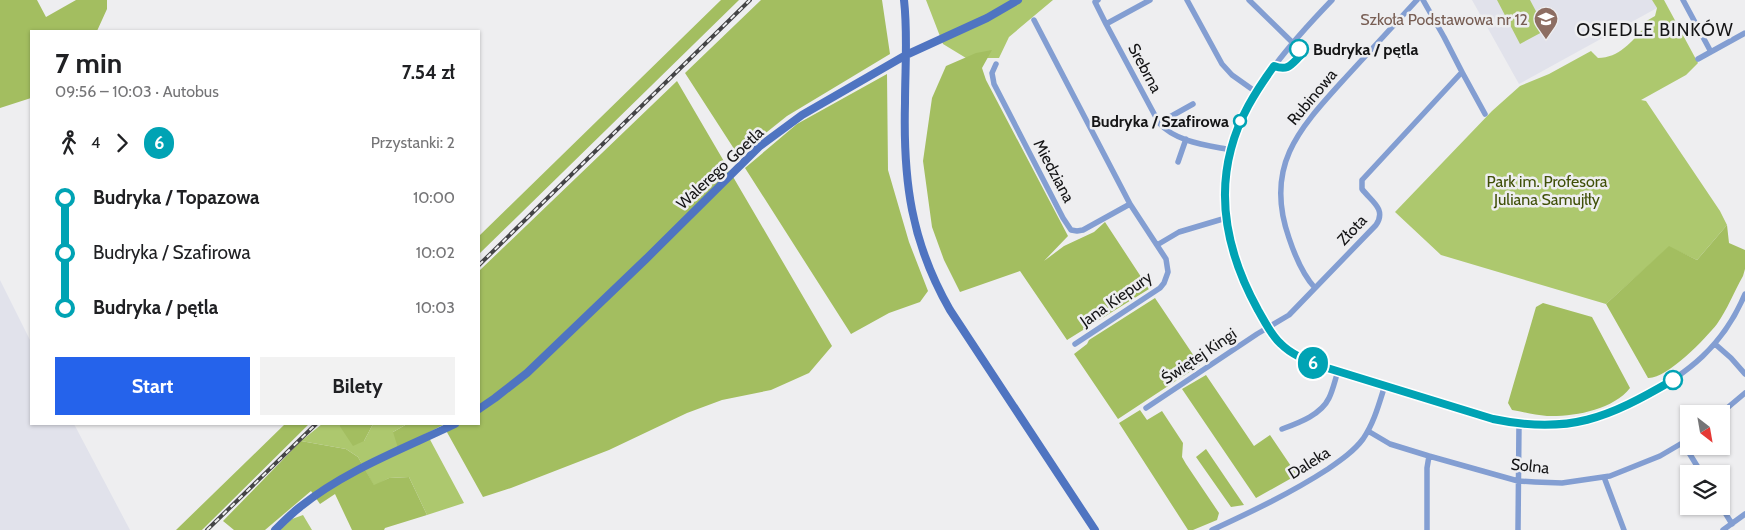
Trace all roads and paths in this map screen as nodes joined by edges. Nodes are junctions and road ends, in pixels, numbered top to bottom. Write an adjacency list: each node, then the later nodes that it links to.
1 (904, 0): 16 (street)
2 (1018, 0): 16 (street, Walerego Goetla)
3 (1098, 0): 12 (street, Srebrna)
4 (1150, 0): 12 (street)
5 (1187, 0): 20 (street)
6 (1248, 0): 14 (street)
7 (1332, 0): 14 (street)
8 (1417, 0): 30 (street, Rubinowa)
9 (1423, 0): 19 (street)
10 (1682, 0): 15 (street)
11 (1034, 20): 27 (street, Jana Kiepury)
12 (1106, 24): 23 (street, Srebrna)
13 (1745, 33): 15 (street)
14 (1294, 43): 20 (street)
15 (1711, 52): 17 (street)
16 (906, 55): 40 (street, Walerego Goetla); 54 (street)
17 (1698, 58)
18 (996, 64): 27 (street, Miedziana)
19 (1462, 72): 22 (street); 30 (street, Złota)
20 (1256, 92): 25 (street)
21 (1193, 104): 23 (street)
22 (1485, 114)
23 (1159, 122): 24 (street, Srebrna)
24 (1186, 139): 25 (street, Srebrna); 26 (street)
25 (1230, 150): 28 (street)
26 (1178, 162)
27 (1130, 204): 29 (street, Jana Kiepury)
28 (1226, 218): 29 (street); 32 (street)
29 (1157, 245): 33 (street, Jana Kiepury)
30 (1315, 288): 32 (street, Złota)
31 (1745, 294): 34 (street)
32 (1269, 328): 35 (street); 41 (street, Świętej Kingi)
33 (1075, 344)
34 (1715, 344): 36 (street); 42 (street)
35 (1338, 371): 37 (street); 44 (street)
36 (1745, 374)
37 (1385, 385): 42 (street); 45 (street, Daleka)
38 (1745, 393): 39 (street)
39 (1730, 406)
40 (480, 408)
41 (1146, 408)
42 (1519, 424): 49 (street)
43 (454, 425): 53 (street)
44 (1282, 429)
45 (1368, 431): 47 (street, Solna); 55 (street, Daleka)
46 (1680, 445): 48 (street, Solna)
47 (1429, 456): 49 (street, Solna); 56 (street)
48 (1604, 477): 49 (street, Solna); 58 (street)
49 (1518, 481): 57 (street)
50 (1745, 514): 52 (street)
51 (1726, 515): 52 (street)
52 (1732, 524): 59 (street)
53 (275, 530)
54 (1095, 530)
55 (1212, 530)
56 (1427, 530)
57 (1518, 530)
58 (1624, 530)
59 (1724, 530)

